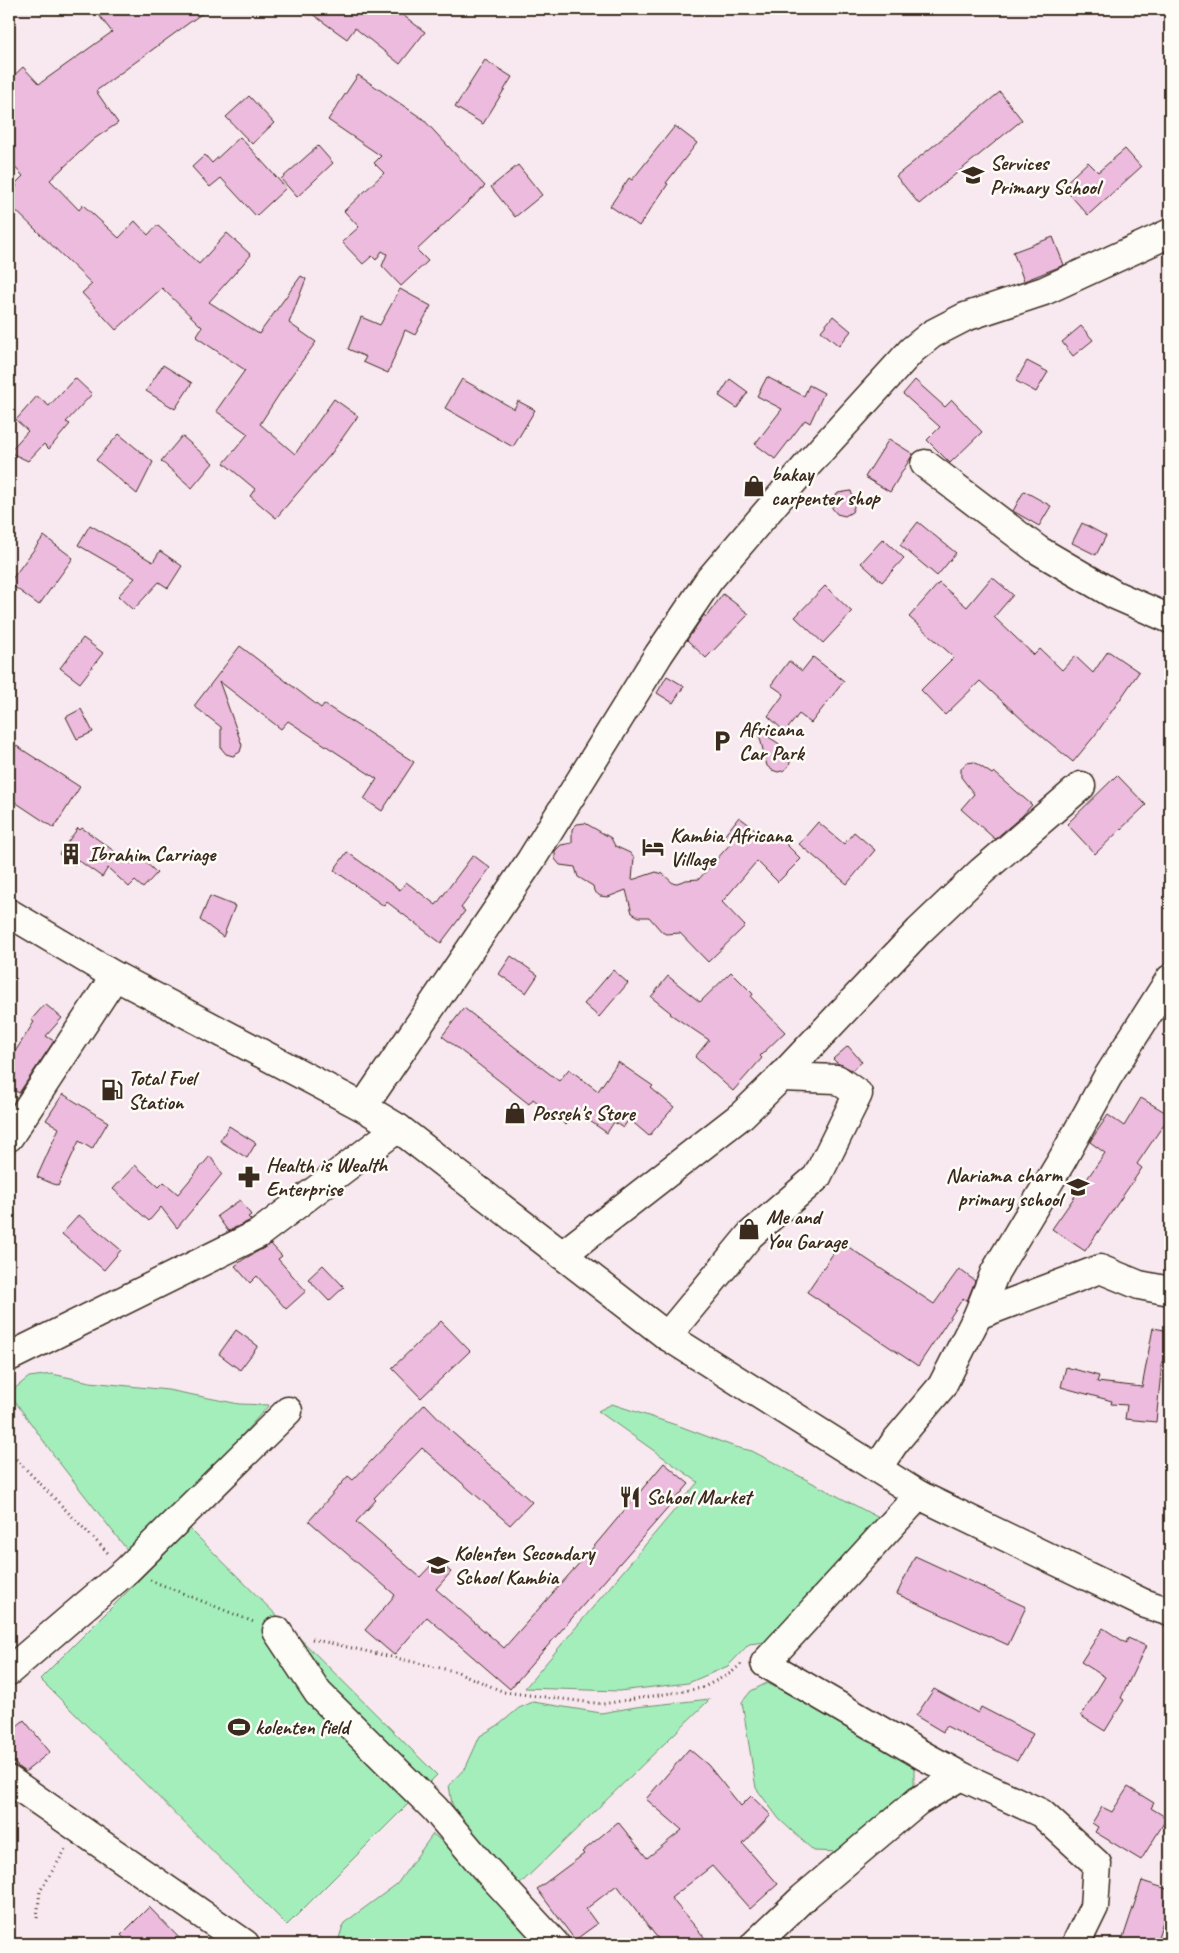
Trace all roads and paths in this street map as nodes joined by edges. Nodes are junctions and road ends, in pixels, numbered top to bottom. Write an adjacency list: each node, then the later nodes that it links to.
1 (1170, 233): 9 (main road)
2 (925, 464): 3 (main road)
3 (1170, 619)
4 (1081, 786): 8 (main road)
5 (9, 913): 6 (main road)
6 (115, 976): 9 (main road); 11 (main road)
7 (1170, 979): 14 (main road)
8 (782, 1077): 12 (main road); 15 (main road)
9 (363, 1107): 10 (main road)
10 (398, 1128): 12 (main road); 16 (main road)
11 (9, 1137)
12 (562, 1255): 15 (main road)
13 (1170, 1291): 14 (main road)
14 (978, 1315): 19 (main road)
15 (666, 1336): 19 (main road)
16 (9, 1357)
17 (288, 1410): 21 (main road)
18 (9, 1452): 21 (path)
19 (878, 1467): 20 (main road)
20 (919, 1495): 22 (main road); 24 (main road)
21 (126, 1571): 23 (path); 25 (main road)
22 (1170, 1612)
23 (276, 1631): 24 (path); 31 (main road)
24 (765, 1663): 26 (main road)
25 (9, 1671)
26 (961, 1776): 32 (main road); 33 (main road)
27 (9, 1780): 28 (main road)
28 (79, 1828): 29 (path); 30 (main road)
29 (37, 1918)
30 (245, 1944)
31 (555, 1944)
32 (755, 1944)
33 (1076, 1944)

